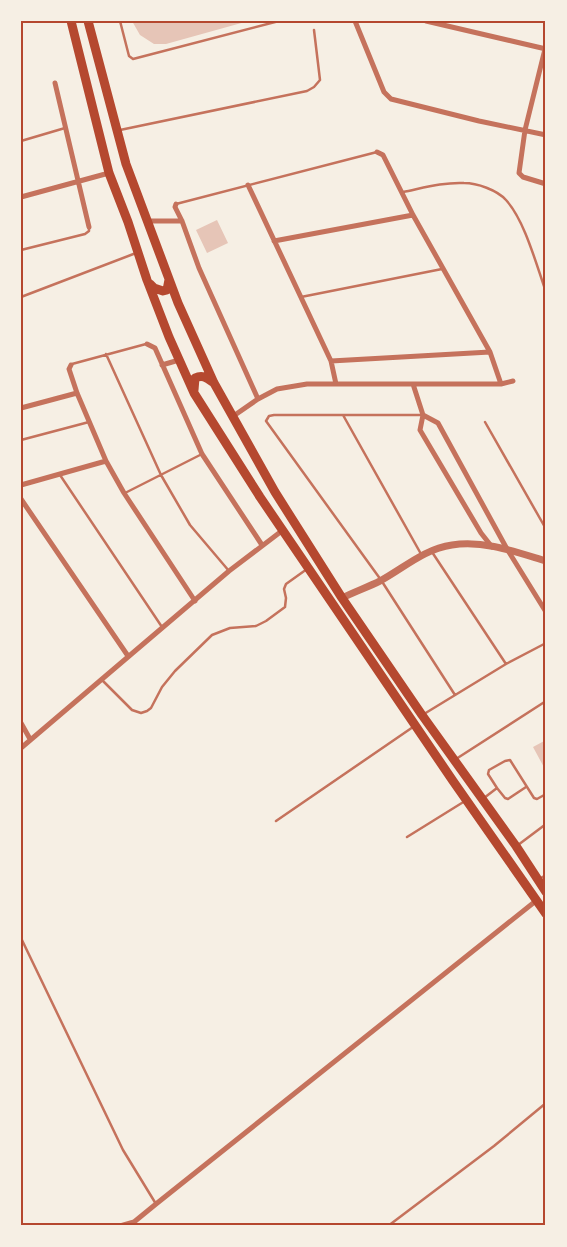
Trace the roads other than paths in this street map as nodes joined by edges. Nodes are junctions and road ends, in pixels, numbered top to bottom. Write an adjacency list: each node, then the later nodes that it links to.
1 (71, 21): 16 (highway)
2 (88, 21): 11 (highway)
3 (120, 21): 4 (lane)
4 (279, 21)
5 (355, 21): 12 (street)
6 (426, 21): 8 (street)
7 (314, 30): 11 (lane)
8 (545, 48): 12 (street)
9 (55, 83): 10 (street)
10 (66, 128): 14 (lane); 17 (street)
11 (118, 130): 25 (highway)
12 (526, 130): 13 (street); 18 (street)
13 (546, 135)
14 (21, 140)
15 (377, 152): 19 (lane); 20 (street)
16 (109, 173): 17 (street); 29 (highway)
17 (78, 182): 21 (street); 26 (street)
18 (546, 184)
19 (248, 185): 22 (lane); 27 (street)
20 (402, 193): 23 (street); 33 (lane)
21 (21, 197)
22 (176, 204): 24 (street)
23 (413, 215): 27 (street); 30 (street)
24 (182, 220): 25 (street); 50 (street)
25 (147, 222): 31 (highway)
26 (89, 227): 28 (lane)
27 (274, 241): 35 (street)
28 (21, 250)
29 (137, 252): 32 (highway); 34 (lane)
30 (443, 269): 35 (lane); 37 (street)
31 (169, 278): 32 (highway); 44 (highway)
32 (147, 280): 39 (highway)
33 (546, 292)
34 (21, 297)
35 (301, 297): 40 (street)
36 (147, 344): 38 (lane); 42 (street)
37 (490, 352): 40 (street); 47 (street)
38 (106, 354): 41 (lane); 61 (lane)
39 (179, 360): 42 (street); 49 (highway)
40 (331, 360): 45 (street)
41 (71, 364): 48 (street)
42 (162, 365): 58 (street)
43 (513, 381): 47 (street)
44 (214, 383): 49 (highway); 54 (highway)
45 (336, 384): 46 (street); 50 (street)
46 (413, 384): 47 (street); 53 (street)
47 (501, 384)
48 (77, 393): 51 (street); 55 (street)
49 (194, 393): 65 (highway)
50 (258, 399): 54 (street)
51 (21, 408)
52 (343, 415): 53 (lane); 71 (lane); 75 (lane)
53 (423, 415): 68 (street); 69 (street)
54 (232, 417): 76 (highway)
55 (89, 422): 57 (lane); 59 (street)
56 (485, 422): 66 (lane)
57 (21, 440)
58 (202, 454): 61 (lane); 67 (street)
59 (106, 461): 60 (street); 63 (street)
60 (60, 475): 62 (street); 79 (lane)
61 (161, 475): 63 (lane); 74 (lane)
62 (21, 485)
63 (124, 493): 77 (street)
64 (21, 499): 81 (street)
65 (283, 530): 67 (street); 73 (highway)
66 (546, 530)
67 (262, 545): 74 (street)
68 (492, 547): 69 (street); 70 (street)
69 (507, 549): 72 (street); 78 (street)
70 (431, 551): 71 (street); 82 (lane)
71 (421, 555): 75 (street)
72 (546, 562)
73 (308, 568): 83 (lane); 88 (highway)
74 (229, 571): 77 (street)
75 (381, 580): 76 (street); 84 (lane)
76 (342, 598): 86 (highway)
77 (195, 601): 79 (street)
78 (546, 612)
79 (162, 628): 81 (street)
80 (546, 643): 82 (lane)
81 (128, 656): 83 (street)
82 (506, 664): 84 (lane)
83 (102, 679): 89 (street)
84 (454, 695): 86 (lane)
85 (546, 701): 91 (lane)
86 (422, 715): 91 (highway)
87 (21, 723): 89 (street)
88 (416, 725): 96 (highway); 97 (lane)
89 (30, 739): 90 (street)
90 (21, 748)
91 (455, 760): 95 (highway)
92 (526, 787): 93 (lane); 93 (lane); 94 (lane)
93 (496, 788): 95 (lane)
94 (546, 794)
95 (482, 798): 100 (highway)
96 (466, 800): 99 (lane); 103 (highway)
97 (276, 821)
98 (546, 824): 100 (lane)
99 (407, 837)
100 (516, 846): 101 (highway)
101 (542, 878): 102 (highway)
102 (546, 892)
103 (537, 900): 104 (highway); 107 (street)
104 (546, 914)
105 (21, 938): 107 (lane)
106 (546, 1103): 110 (lane)
107 (156, 1204): 108 (street)
108 (132, 1224): 109 (street)
109 (120, 1226)
110 (388, 1226)

